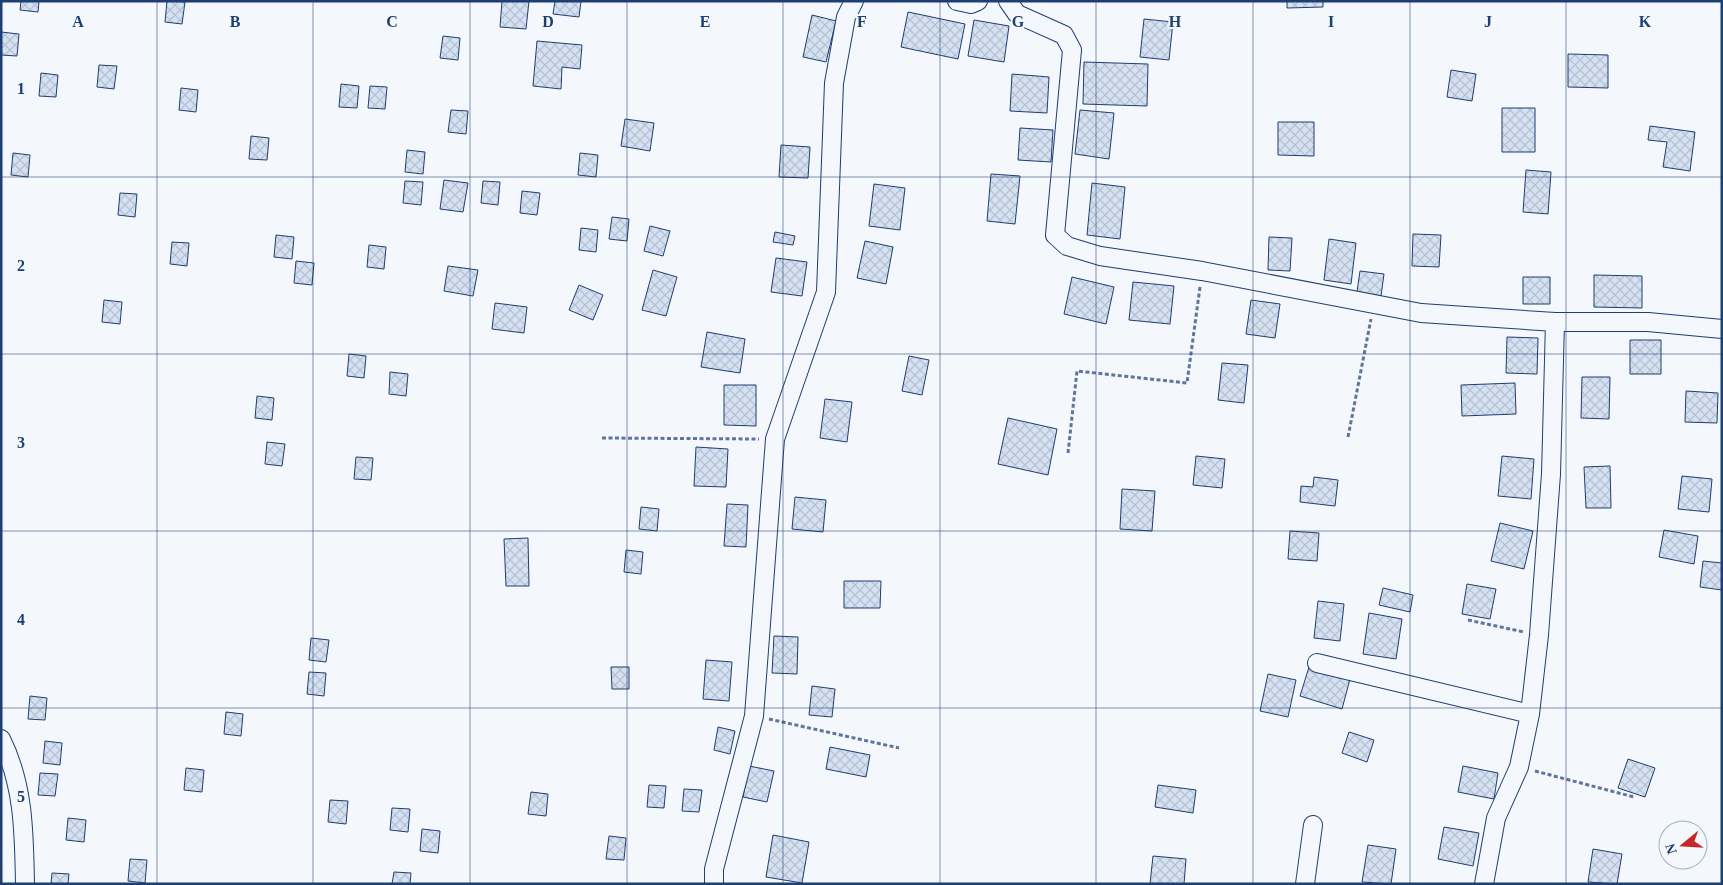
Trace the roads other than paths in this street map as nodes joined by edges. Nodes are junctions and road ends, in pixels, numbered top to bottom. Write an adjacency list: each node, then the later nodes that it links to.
1 (854, 1): 12 (street)
2 (957, 1): 3 (street)
3 (978, 1)
4 (1008, 1): 5 (street)
5 (1555, 322): 6 (street); 8 (street)
6 (1722, 329)
7 (1317, 662): 8 (street)
8 (1530, 714): 14 (street)
9 (1, 739): 11 (street)
10 (1313, 825): 13 (street)
11 (25, 884)
12 (714, 884)
13 (1305, 884)
14 (1484, 884)

